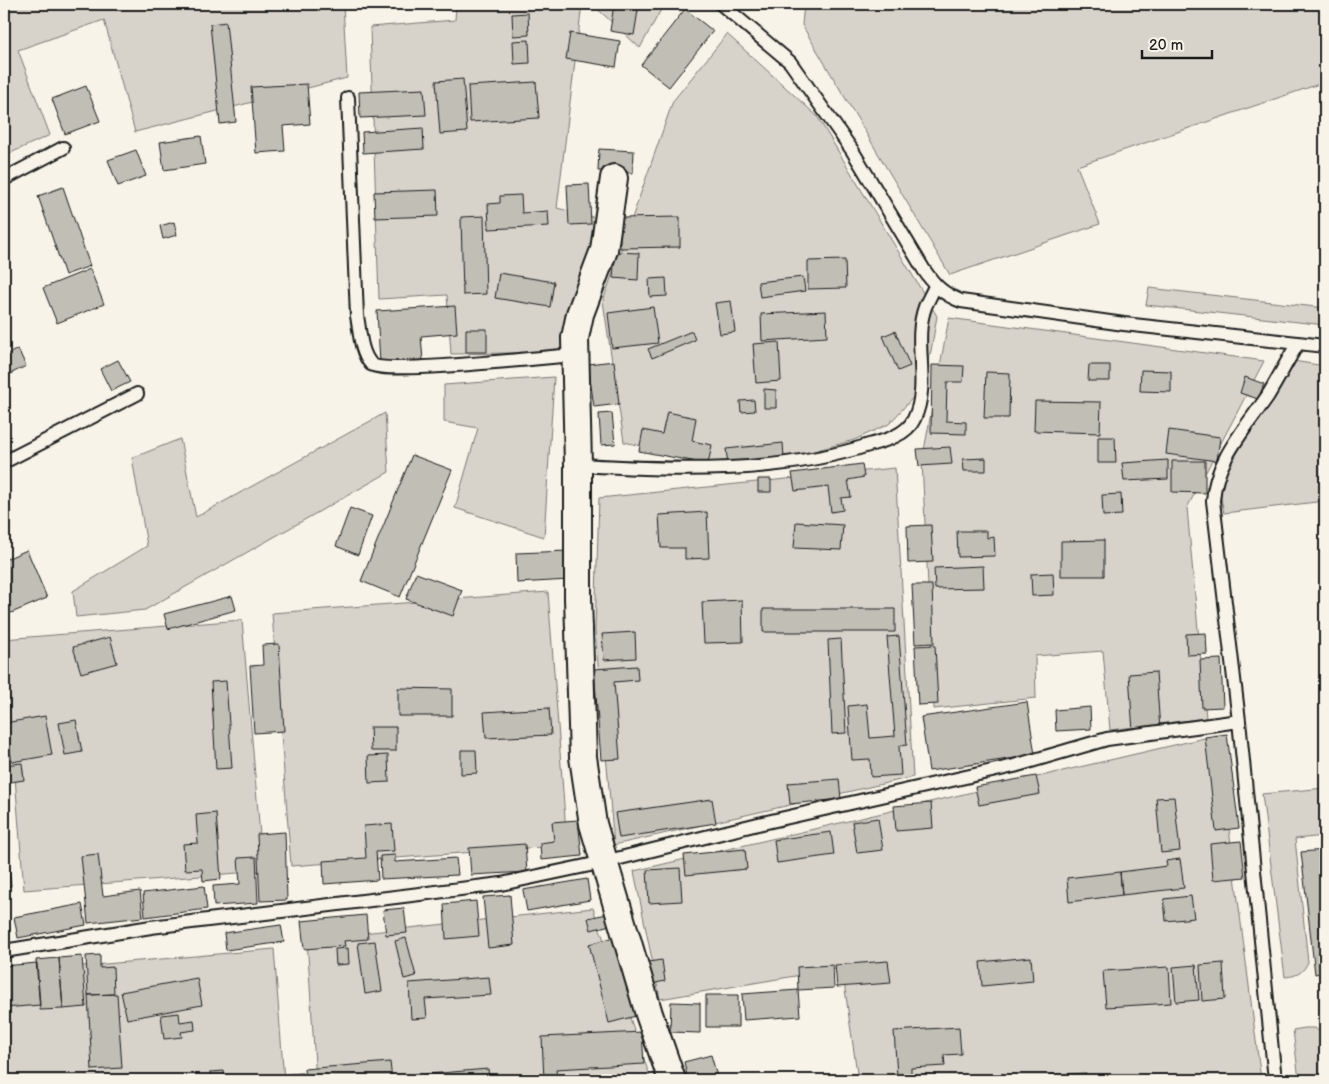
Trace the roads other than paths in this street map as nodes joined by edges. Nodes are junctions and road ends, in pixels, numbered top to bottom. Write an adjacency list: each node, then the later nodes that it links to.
1 (721, 4): 6 (lane)
2 (348, 98): 9 (lane)
3 (63, 148): 5 (lane)
4 (614, 178): 9 (street)
5 (4, 179)
6 (936, 286): 7 (lane); 12 (lane)
7 (1298, 344): 8 (lane); 13 (lane)
8 (1325, 346)
9 (574, 355): 12 (street)
10 (137, 394): 11 (lane)
11 (4, 462)
12 (578, 465): 14 (street)
13 (1239, 721): 14 (lane); 17 (lane)
14 (604, 862): 15 (lane); 16 (street)
15 (4, 951)
16 (672, 1080)
17 (1275, 1080)

